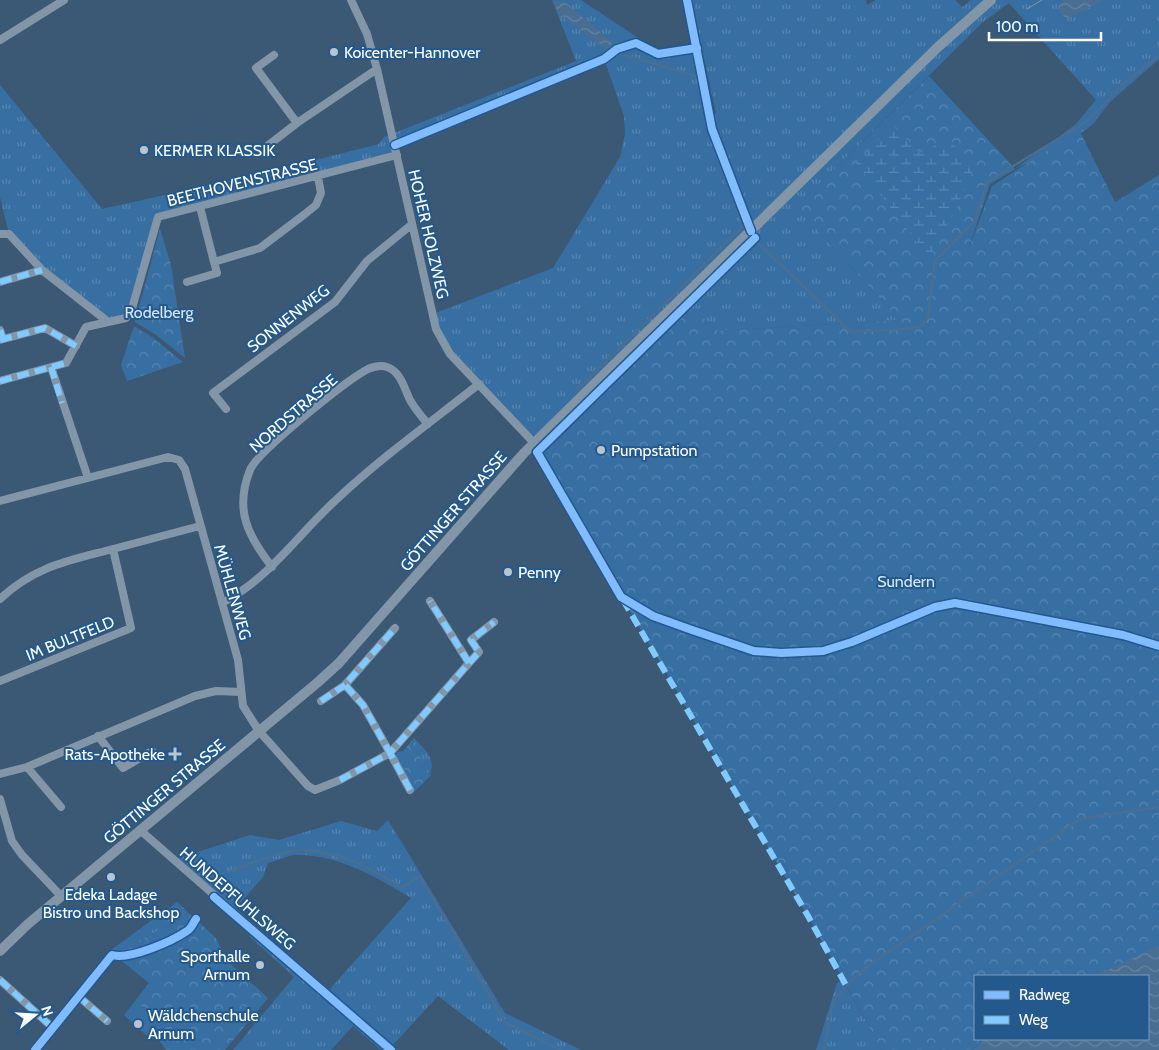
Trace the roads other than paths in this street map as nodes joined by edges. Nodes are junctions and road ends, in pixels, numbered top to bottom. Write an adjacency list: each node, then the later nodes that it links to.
1 (64, 0): 4 (street)
2 (351, 0): 6 (street, HOHER HOLZWEG)
3 (991, 0): 27 (street, GÖTTINGER STRASSE)
4 (0, 40)
5 (274, 55): 7 (street)
6 (377, 69): 7 (street); 9 (street, HOHER HOLZWEG)
7 (297, 123): 8 (street)
8 (257, 154)
9 (397, 155): 10 (street, BEETHOVENSTRASSE); 12 (street, HOHER HOLZWEG)
10 (318, 177): 11 (street, BEETHOVENSTRASSE); 14 (street)
11 (200, 207): 14 (street); 18 (street, BEETHOVENSTRASSE)
12 (412, 225): 24 (street, HOHER HOLZWEG); 25 (street, SONNENWEG)
13 (0, 234): 15 (street)
14 (214, 262): 17 (street)
15 (42, 270): 16 (street); 18 (street)
16 (0, 282)
17 (187, 282)
18 (106, 321): 21 (street, BEETHOVENSTRASSE)
19 (0, 330): 20 (street)
20 (1, 340): 21 (street)
21 (76, 346): 22 (street, BEETHOVENSTRASSE)
22 (51, 367): 23 (street, BEETHOVENSTRASSE); 28 (street)
23 (0, 381)
24 (479, 384): 26 (street); 27 (street, HOHER HOLZWEG)
25 (226, 409)
26 (428, 424): 32 (street); 32 (street, NORDSTRASSE)
27 (534, 443): 45 (street, GÖTTINGER STRASSE)
28 (88, 478): 29 (street); 30 (street, MÜHLENWEG)
29 (0, 501)
30 (200, 526): 31 (street); 35 (street, MÜHLENWEG)
31 (113, 549): 33 (street); 41 (street, IM BULTFELD)
32 (272, 567): 35 (street)
33 (0, 599)
34 (430, 601): 39 (street)
35 (222, 603): 43 (street, MÜHLENWEG)
36 (494, 622): 38 (street)
37 (395, 628): 42 (street)
38 (471, 640): 39 (street); 40 (street)
39 (460, 648): 40 (street)
40 (469, 663): 48 (street)
41 (0, 681)
42 (345, 685): 44 (street); 48 (street)
43 (241, 692): 45 (street, MÜHLENWEG); 46 (street)
44 (321, 701)
45 (259, 732): 48 (street, MÜHLENWEG); 54 (street, GÖTTINGER STRASSE)
46 (98, 736): 47 (street); 49 (street)
47 (152, 750)
48 (390, 753): 51 (street)
49 (27, 767): 50 (street); 53 (street)
50 (0, 774)
51 (410, 790)
52 (0, 798): 55 (street)
53 (61, 807)
54 (140, 830): 55 (street, GÖTTINGER STRASSE); 59 (street, HUNDEPFUHLSWEG)
55 (61, 896): 56 (street, GÖTTINGER STRASSE)
56 (0, 950)
57 (112, 956): 60 (street)
58 (0, 980): 62 (street)
59 (318, 986)
60 (78, 996): 61 (street); 62 (street)
61 (107, 1020)
62 (53, 1028): 63 (street)
63 (35, 1050)

